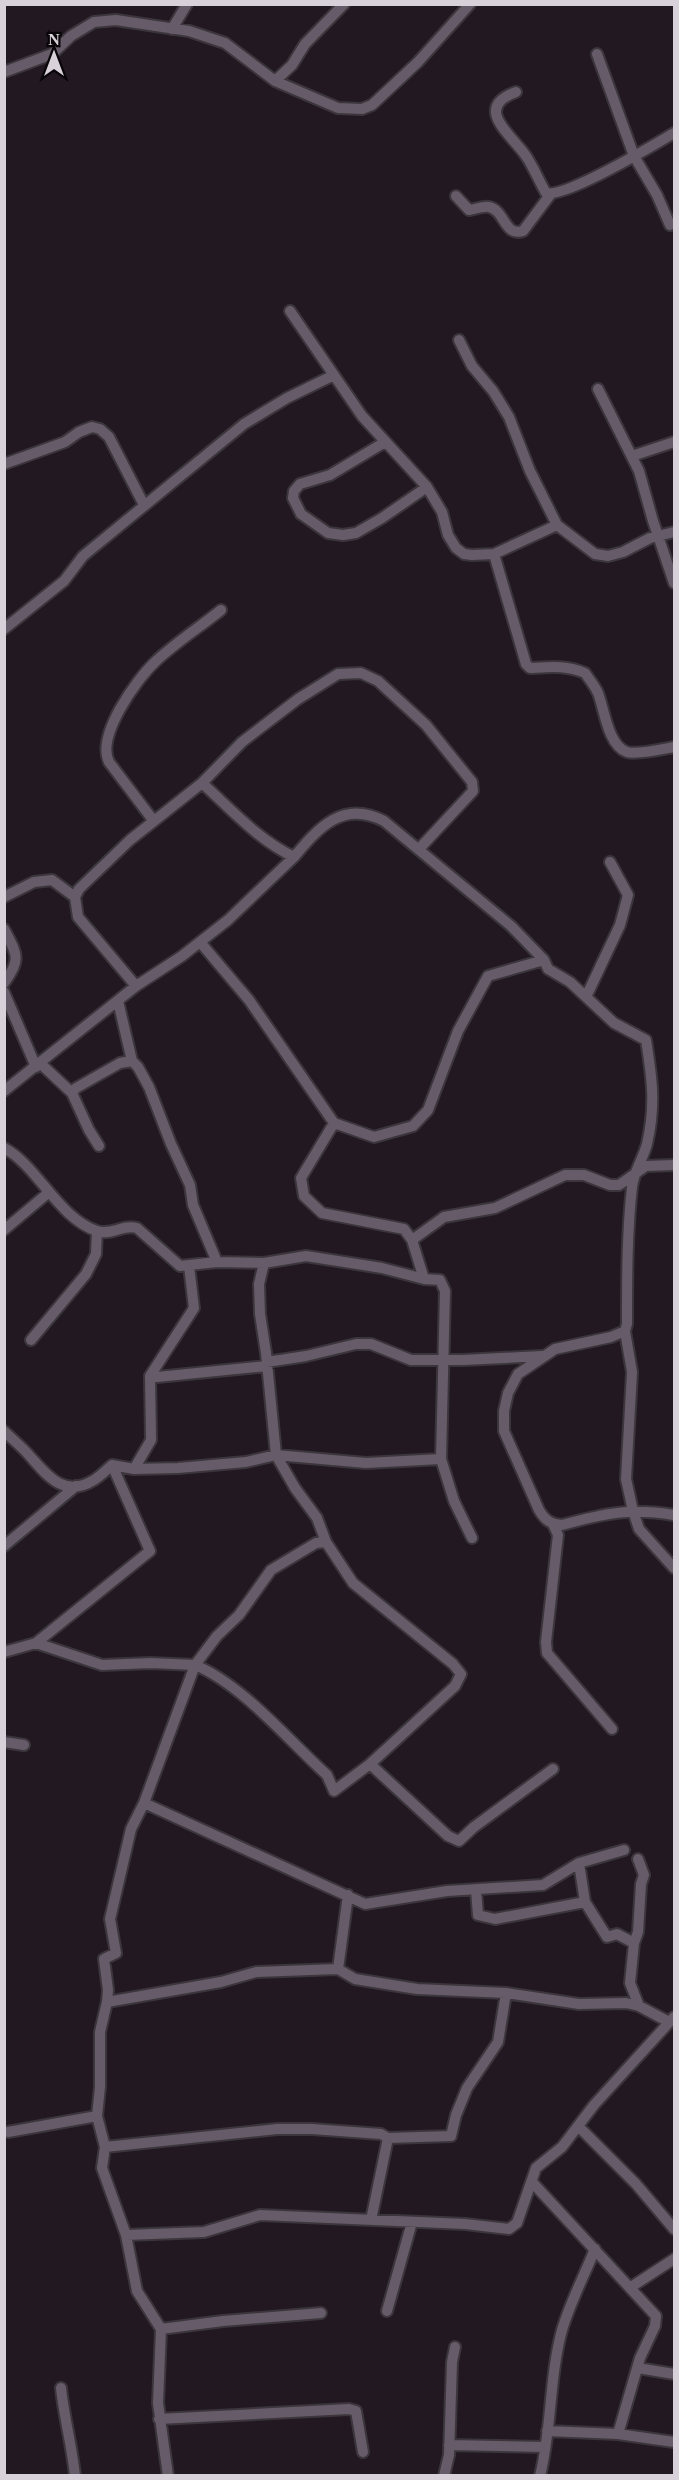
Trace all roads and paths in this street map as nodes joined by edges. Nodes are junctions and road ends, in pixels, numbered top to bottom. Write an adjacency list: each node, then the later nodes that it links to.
1 (187, 4): 4 (street)
2 (344, 4): 7 (street)
3 (470, 4): 7 (street)
4 (172, 29): 6 (street); 7 (street)
5 (597, 54): 10 (street)
6 (4, 72)
7 (275, 81)
8 (516, 92): 11 (street)
9 (675, 133): 10 (street)
10 (634, 156): 11 (street); 13 (street)
11 (550, 195): 12 (street)
12 (456, 196)
13 (670, 225)
14 (290, 311): 16 (street)
15 (459, 340): 24 (street)
16 (334, 375): 18 (street); 23 (street)
17 (598, 388): 20 (street)
18 (385, 442): 22 (street); 22 (street)
19 (675, 442): 20 (street)
20 (632, 456): 26 (street)
21 (4, 464): 23 (street)
22 (427, 487): 27 (street)
23 (144, 505): 30 (street)
24 (556, 525): 26 (street); 27 (street)
25 (675, 532): 26 (street)
26 (658, 536): 28 (street)
27 (494, 554): 31 (street)
28 (675, 583)
29 (221, 610): 33 (street)
30 (4, 629)
31 (675, 747)
32 (202, 783): 33 (street); 34 (street); 35 (street)
33 (153, 820): 38 (street)
34 (419, 849): 35 (street); 41 (street)
35 (294, 856): 40 (street)
36 (610, 862): 45 (street)
37 (4, 897): 38 (street)
38 (75, 897): 43 (street)
39 (4, 929): 42 (street)
40 (200, 942): 43 (street); 51 (street)
41 (544, 960): 45 (street); 51 (street)
42 (4, 983)
43 (136, 986): 46 (street)
44 (4, 992): 48 (street)
45 (586, 997): 55 (street)
46 (118, 1001): 47 (street); 48 (street)
47 (132, 1060): 50 (street); 60 (street)
48 (38, 1066): 49 (street); 50 (street)
49 (4, 1091)
50 (72, 1093): 52 (street)
51 (334, 1123): 59 (street)
52 (99, 1146)
53 (4, 1148): 56 (street)
54 (675, 1165): 55 (street)
55 (634, 1174): 59 (street); 64 (street)
56 (48, 1193): 57 (street); 58 (street)
57 (4, 1230)
58 (97, 1231): 62 (street); 65 (street)
59 (412, 1240): 63 (street)
60 (217, 1262): 61 (street); 62 (street)
61 (264, 1263): 63 (street); 68 (street)
62 (189, 1266): 69 (street)
63 (424, 1279): 67 (street)
64 (625, 1331): 66 (street); 76 (street)
65 (31, 1340)
66 (542, 1356): 67 (street); 78 (street)
67 (443, 1361): 68 (street); 72 (street)
68 (267, 1362): 69 (street); 71 (street)
69 (150, 1376): 74 (street)
70 (4, 1431): 75 (street)
71 (276, 1455): 72 (street); 74 (street); 80 (street)
72 (441, 1460): 79 (street)
73 (112, 1465): 74 (street); 75 (street); 83 (street)
74 (134, 1469)
75 (76, 1486): 81 (street)
76 (633, 1511): 77 (street); 78 (street); 82 (street)
77 (675, 1515)
78 (553, 1524): 86 (street)
79 (472, 1538)
80 (326, 1542): 85 (street); 89 (street)
81 (4, 1546)
82 (675, 1568)
83 (36, 1642): 84 (street); 85 (street)
84 (4, 1652)
85 (195, 1665): 89 (street); 91 (street)
86 (612, 1729)
87 (4, 1742): 88 (street)
88 (24, 1744)
89 (370, 1764): 90 (street)
90 (553, 1769)
91 (144, 1803): 96 (street); 101 (street)
92 (624, 1850): 94 (street)
93 (638, 1859): 98 (street)
94 (579, 1863): 95 (street); 97 (street)
95 (476, 1890): 96 (street); 97 (street)
96 (348, 1895): 99 (street)
97 (585, 1902): 98 (street)
98 (634, 1943): 102 (street)
99 (338, 1969): 100 (street); 101 (street)
100 (506, 1993): 102 (street); 107 (street)
101 (107, 2002): 104 (street)
102 (639, 2006): 103 (street)
103 (672, 2019): 105 (street)
104 (97, 2116): 106 (street); 108 (street)
105 (578, 2126): 109 (street); 112 (street)
106 (8, 2132)
107 (388, 2138): 108 (street); 110 (street)
108 (105, 2147): 113 (street)
109 (532, 2182): 111 (street); 114 (street)
110 (371, 2220): 111 (street); 113 (street)
111 (412, 2222): 117 (street)
112 (675, 2229)
113 (126, 2235): 119 (street)
114 (594, 2250): 116 (street); 125 (street)
115 (675, 2259): 116 (street)
116 (631, 2287): 121 (street)
117 (387, 2311)
118 (321, 2313): 119 (street)
119 (161, 2329): 124 (street)
120 (455, 2347): 128 (street)
121 (638, 2368): 122 (street); 126 (street)
122 (675, 2374)
123 (61, 2388): 131 (street)
124 (159, 2419): 130 (street); 132 (street)
125 (547, 2431): 126 (street); 129 (street)
126 (618, 2434): 127 (street)
127 (675, 2442)
128 (449, 2445): 129 (street); 133 (street)
129 (545, 2448): 134 (street)
130 (363, 2452)
131 (75, 2475)
132 (168, 2475)
133 (444, 2475)
134 (540, 2475)

